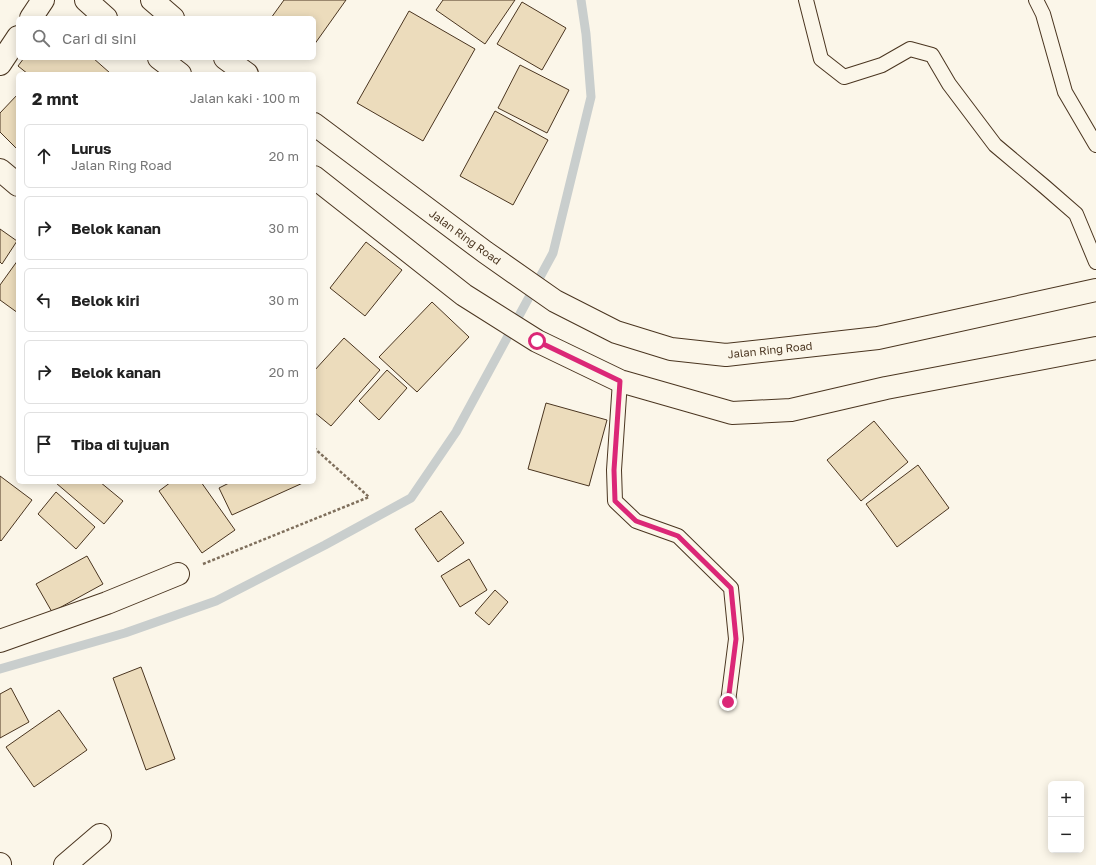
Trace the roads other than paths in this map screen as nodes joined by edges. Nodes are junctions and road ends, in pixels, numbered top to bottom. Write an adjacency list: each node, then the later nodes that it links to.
1 (43, 0): 6 (main road)
2 (86, 0): 7 (main road)
3 (152, 0): 8 (main road)
4 (806, 0): 20 (lane)
5 (1036, 0): 16 (lane)
6 (32, 16)
7 (104, 16)
8 (171, 16)
9 (16, 40): 12 (main road)
10 (162, 60): 13 (main road)
11 (228, 60): 14 (main road)
12 (0, 64)
13 (178, 72)
14 (244, 72)
15 (316, 125): 21 (main road, Jalan Ring Road)
16 (1096, 145)
17 (0, 170): 19 (main road)
18 (316, 179): 23 (main road)
19 (16, 183)
20 (1096, 262)
21 (1096, 290)
22 (1096, 348): 23 (main road)
23 (620, 381): 26 (lane)
24 (178, 574): 25 (main road)
25 (0, 641)
26 (728, 702)
27 (100, 835): 28 (main road)
28 (66, 865)

